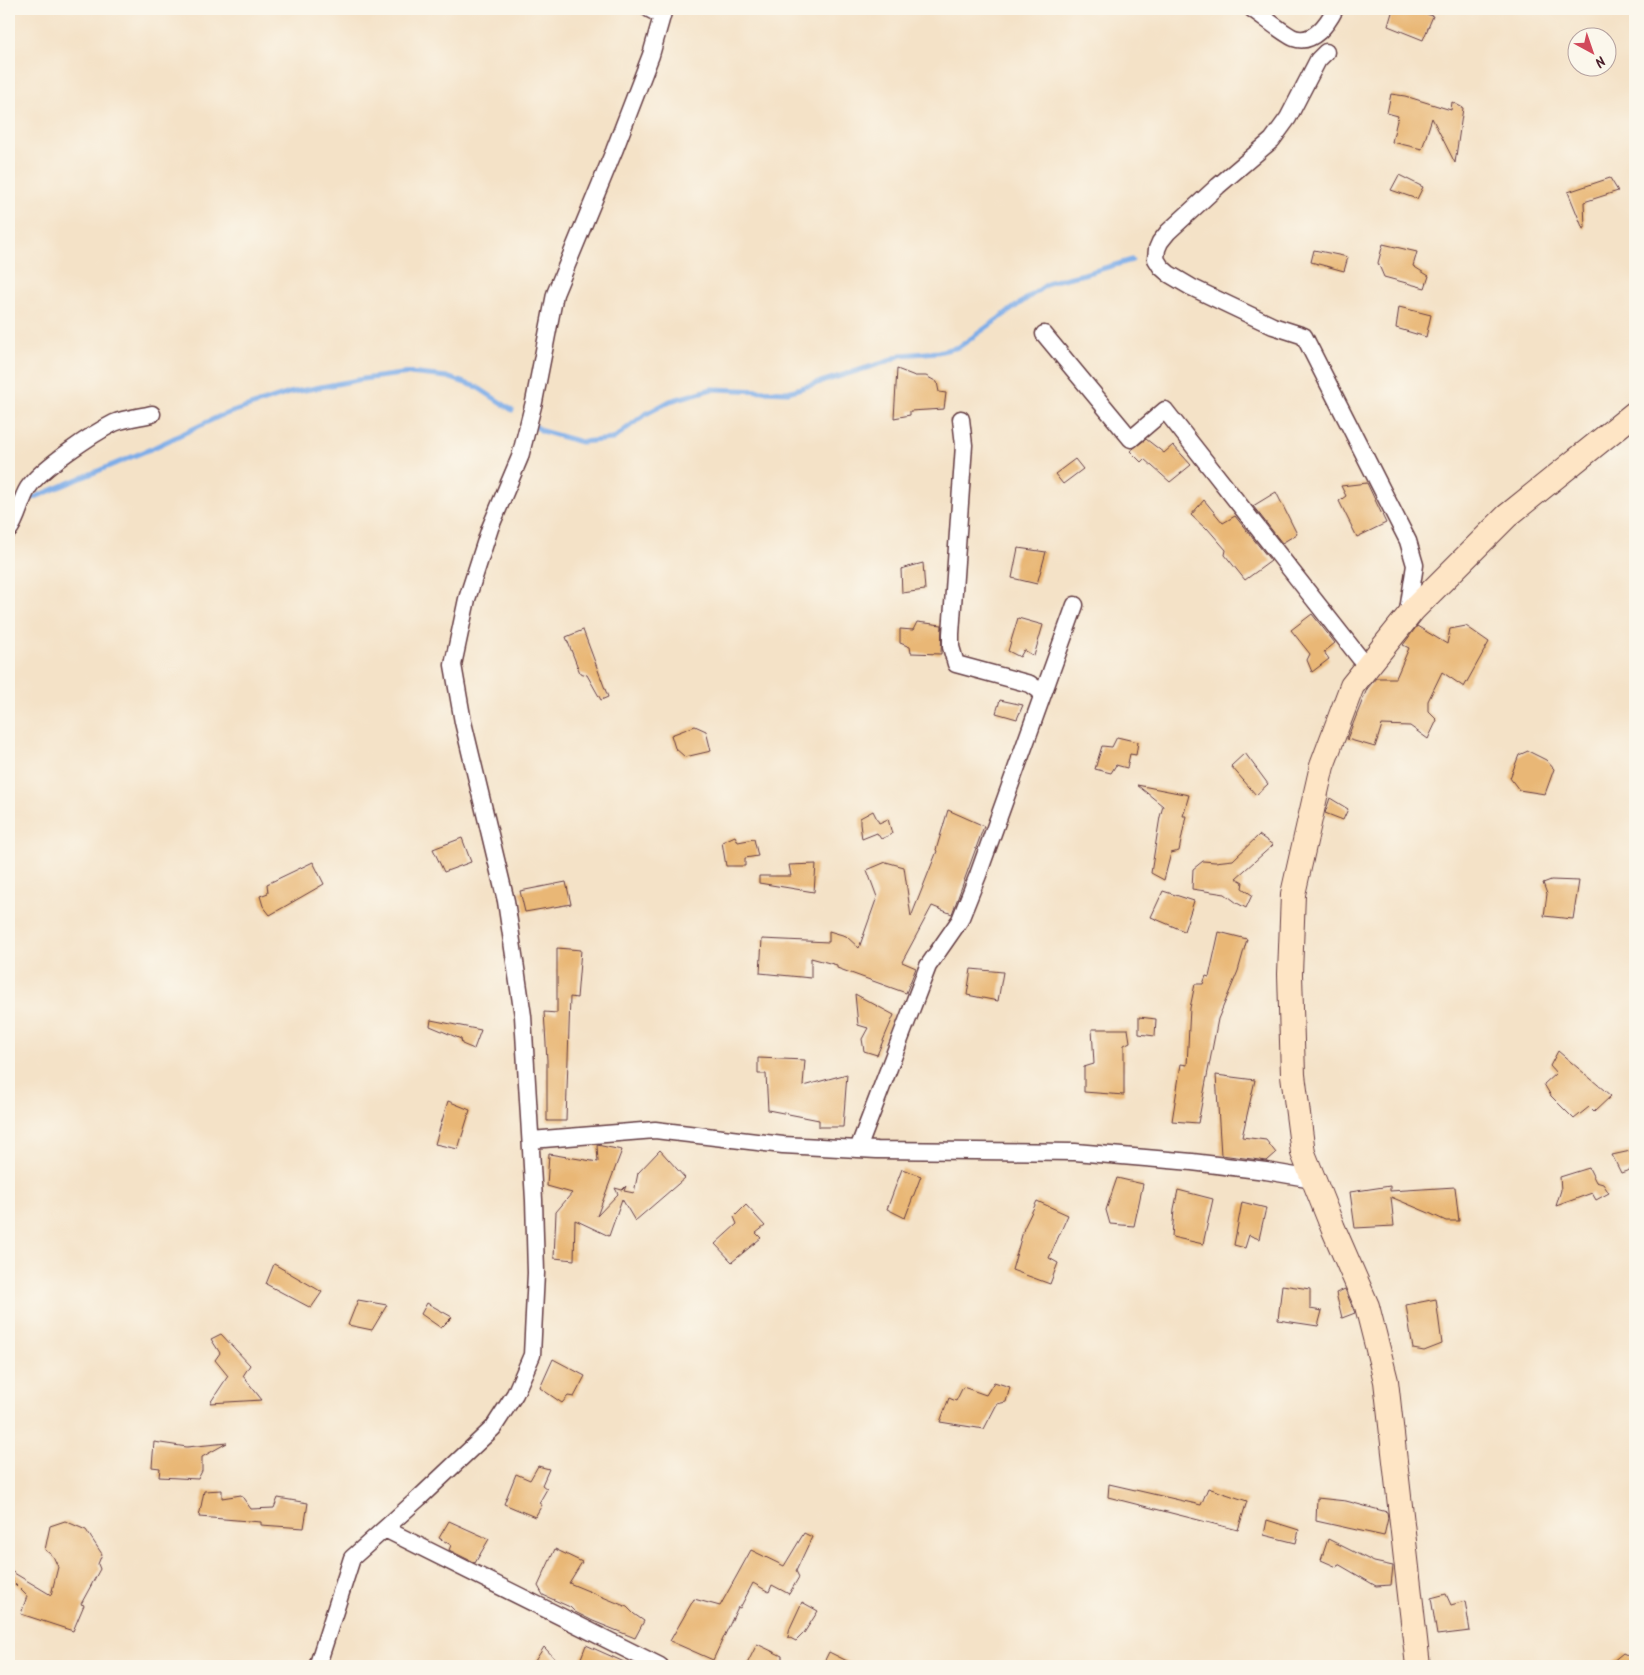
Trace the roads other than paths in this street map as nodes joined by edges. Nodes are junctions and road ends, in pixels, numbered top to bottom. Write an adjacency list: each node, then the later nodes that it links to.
1 (1252, 9): 2 (street)
2 (1335, 9)
3 (658, 11): 14 (street)
4 (1326, 52): 11 (street)
5 (1044, 334): 12 (street)
6 (1635, 413): 11 (main road)
7 (152, 414): 9 (street)
8 (961, 419): 13 (street)
9 (9, 530)
10 (1075, 605): 13 (street)
11 (1407, 617): 12 (main road)
12 (1367, 667): 16 (main road)
13 (1044, 693): 15 (street)
14 (531, 1140): 15 (street); 17 (street)
15 (858, 1149): 16 (street)
16 (1313, 1179): 20 (main road)
17 (385, 1529): 18 (street); 19 (street)
18 (318, 1666)
19 (660, 1666)
20 (1418, 1666)

